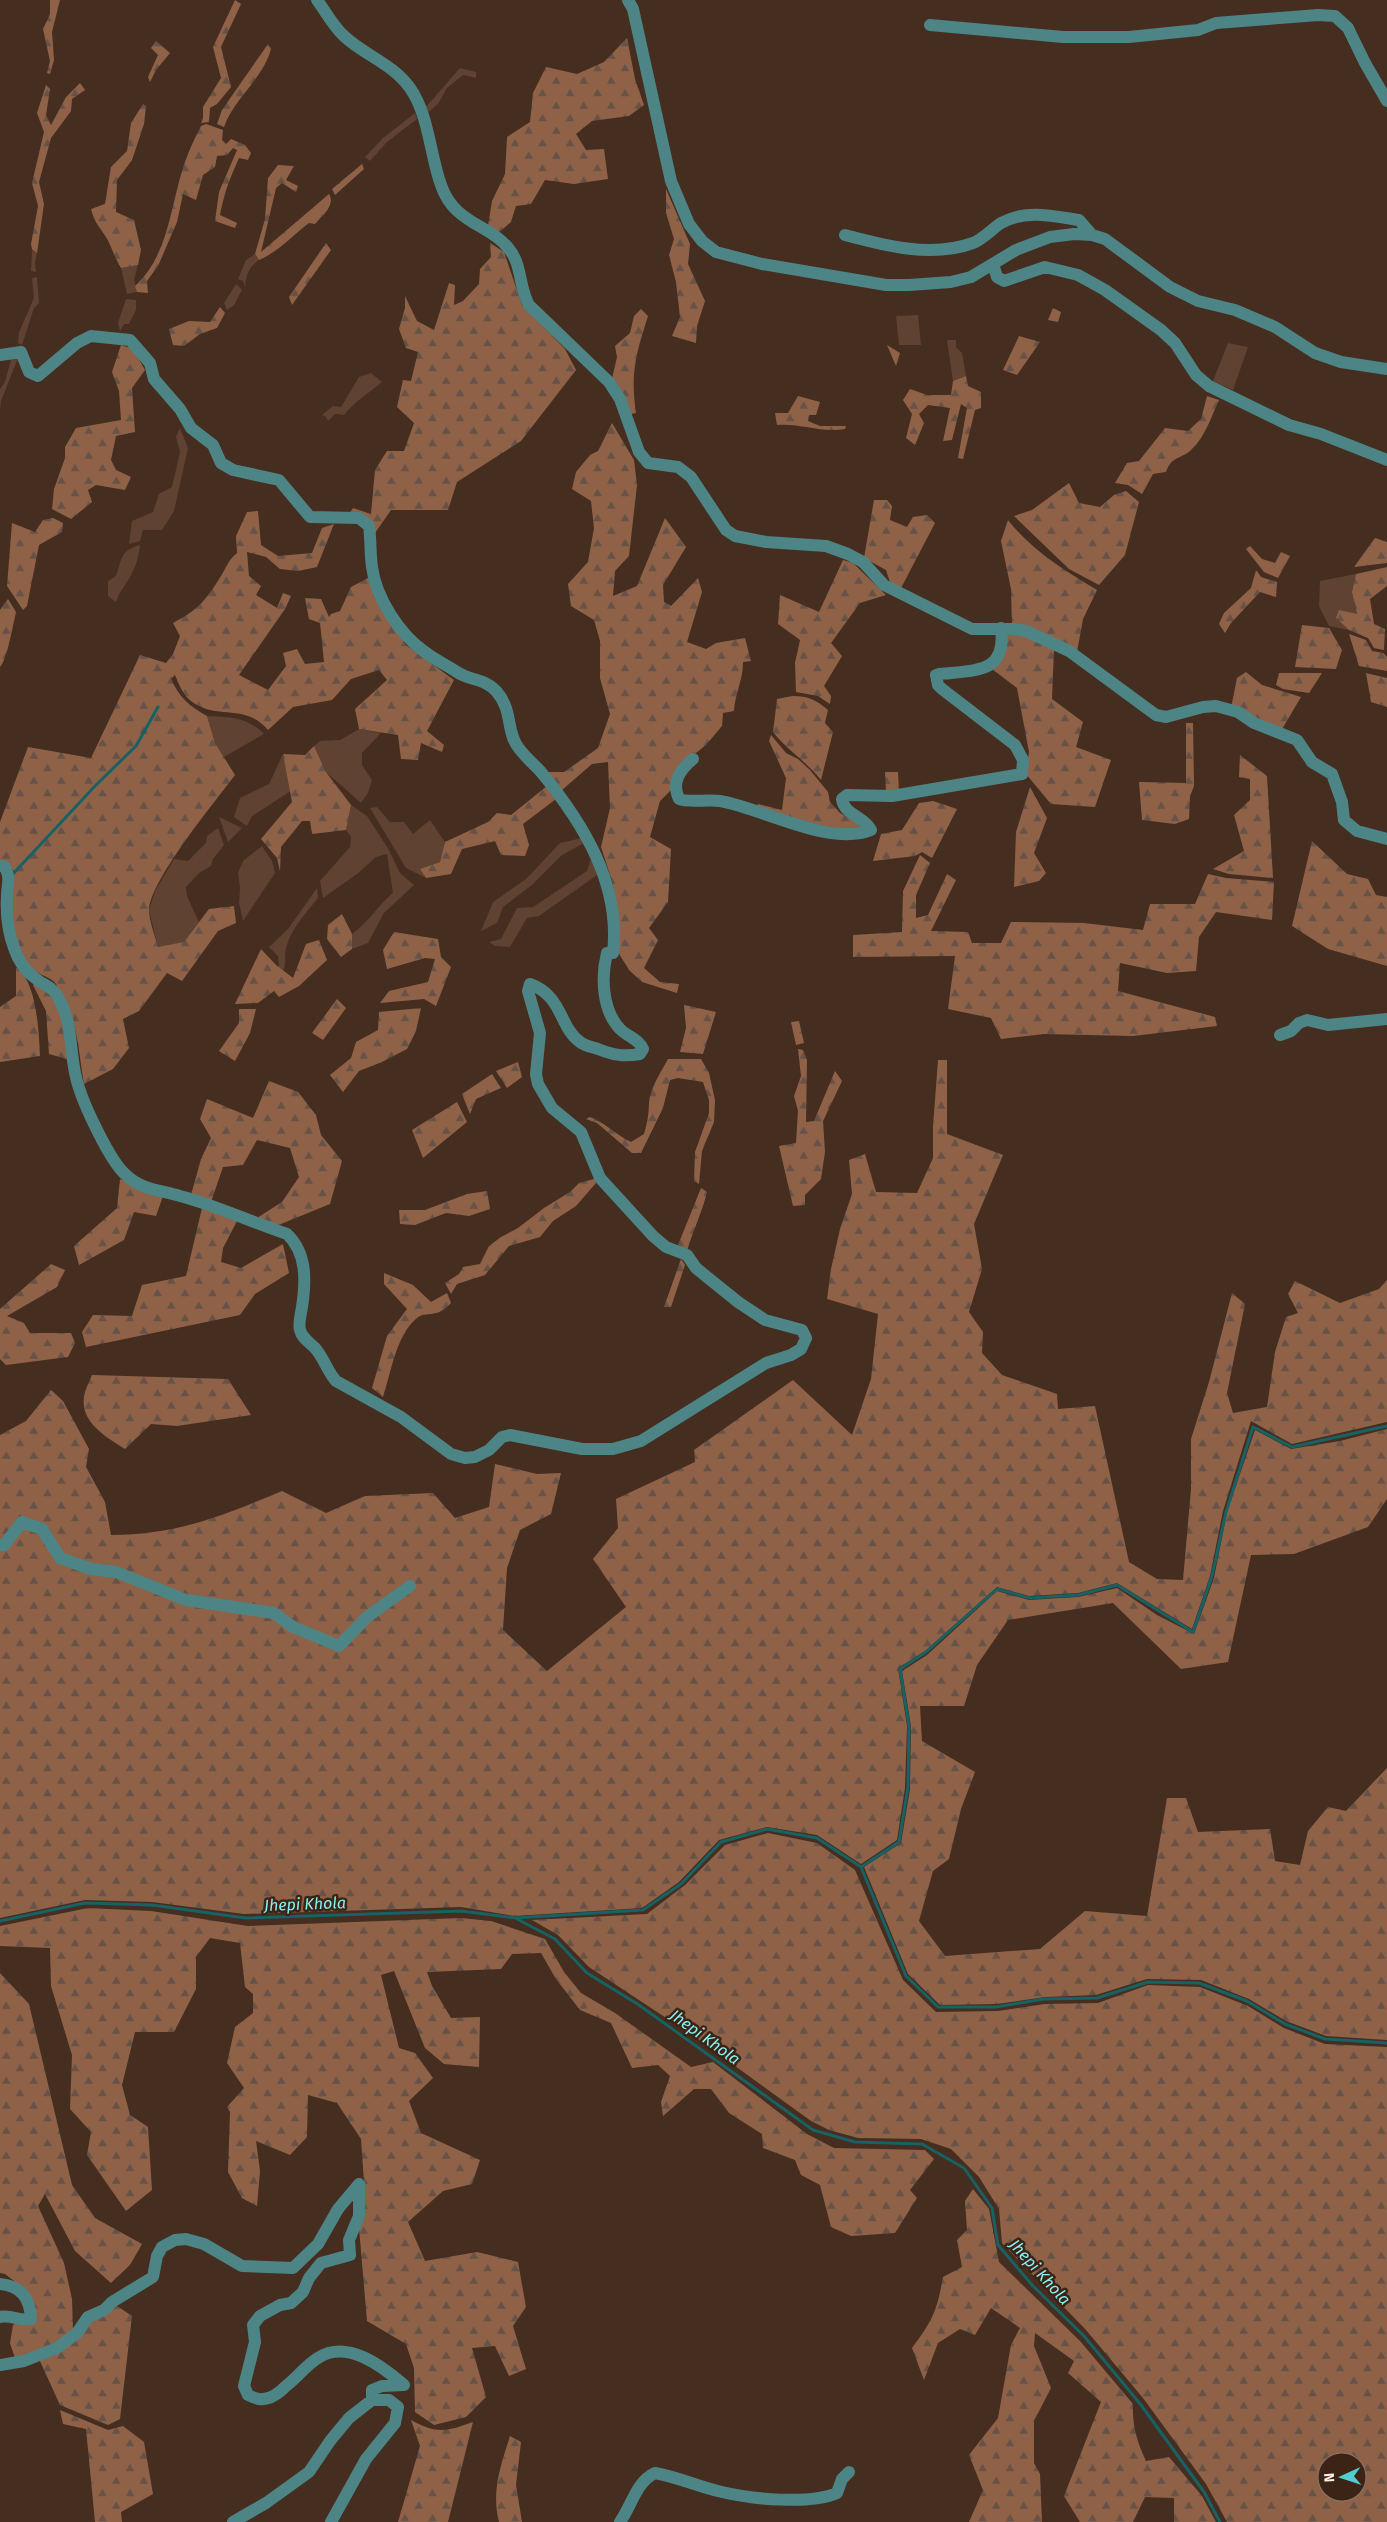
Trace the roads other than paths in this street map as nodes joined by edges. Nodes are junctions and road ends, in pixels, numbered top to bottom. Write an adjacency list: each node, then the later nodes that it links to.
1 (317, 0): 11 (street)
2 (628, 0): 7 (street)
3 (930, 25): 4 (street)
4 (1387, 101)
5 (845, 235): 6 (street)
6 (1092, 235): 7 (street); 9 (street)
7 (993, 264): 10 (street)
8 (0, 355): 14 (street)
9 (1387, 369)
10 (1387, 460)
11 (1000, 628): 12 (street); 13 (street)
12 (693, 759)
13 (1387, 839)
14 (0, 866)
15 (1387, 1019): 16 (street)
16 (1280, 1035)
17 (0, 1545): 18 (street)
18 (410, 1586)
19 (0, 2284): 20 (street)
20 (0, 2317)
21 (0, 2365): 22 (street)
22 (372, 2400): 24 (street); 25 (street)
23 (849, 2472): 26 (street)
24 (233, 2522)
25 (331, 2522)
26 (620, 2522)

